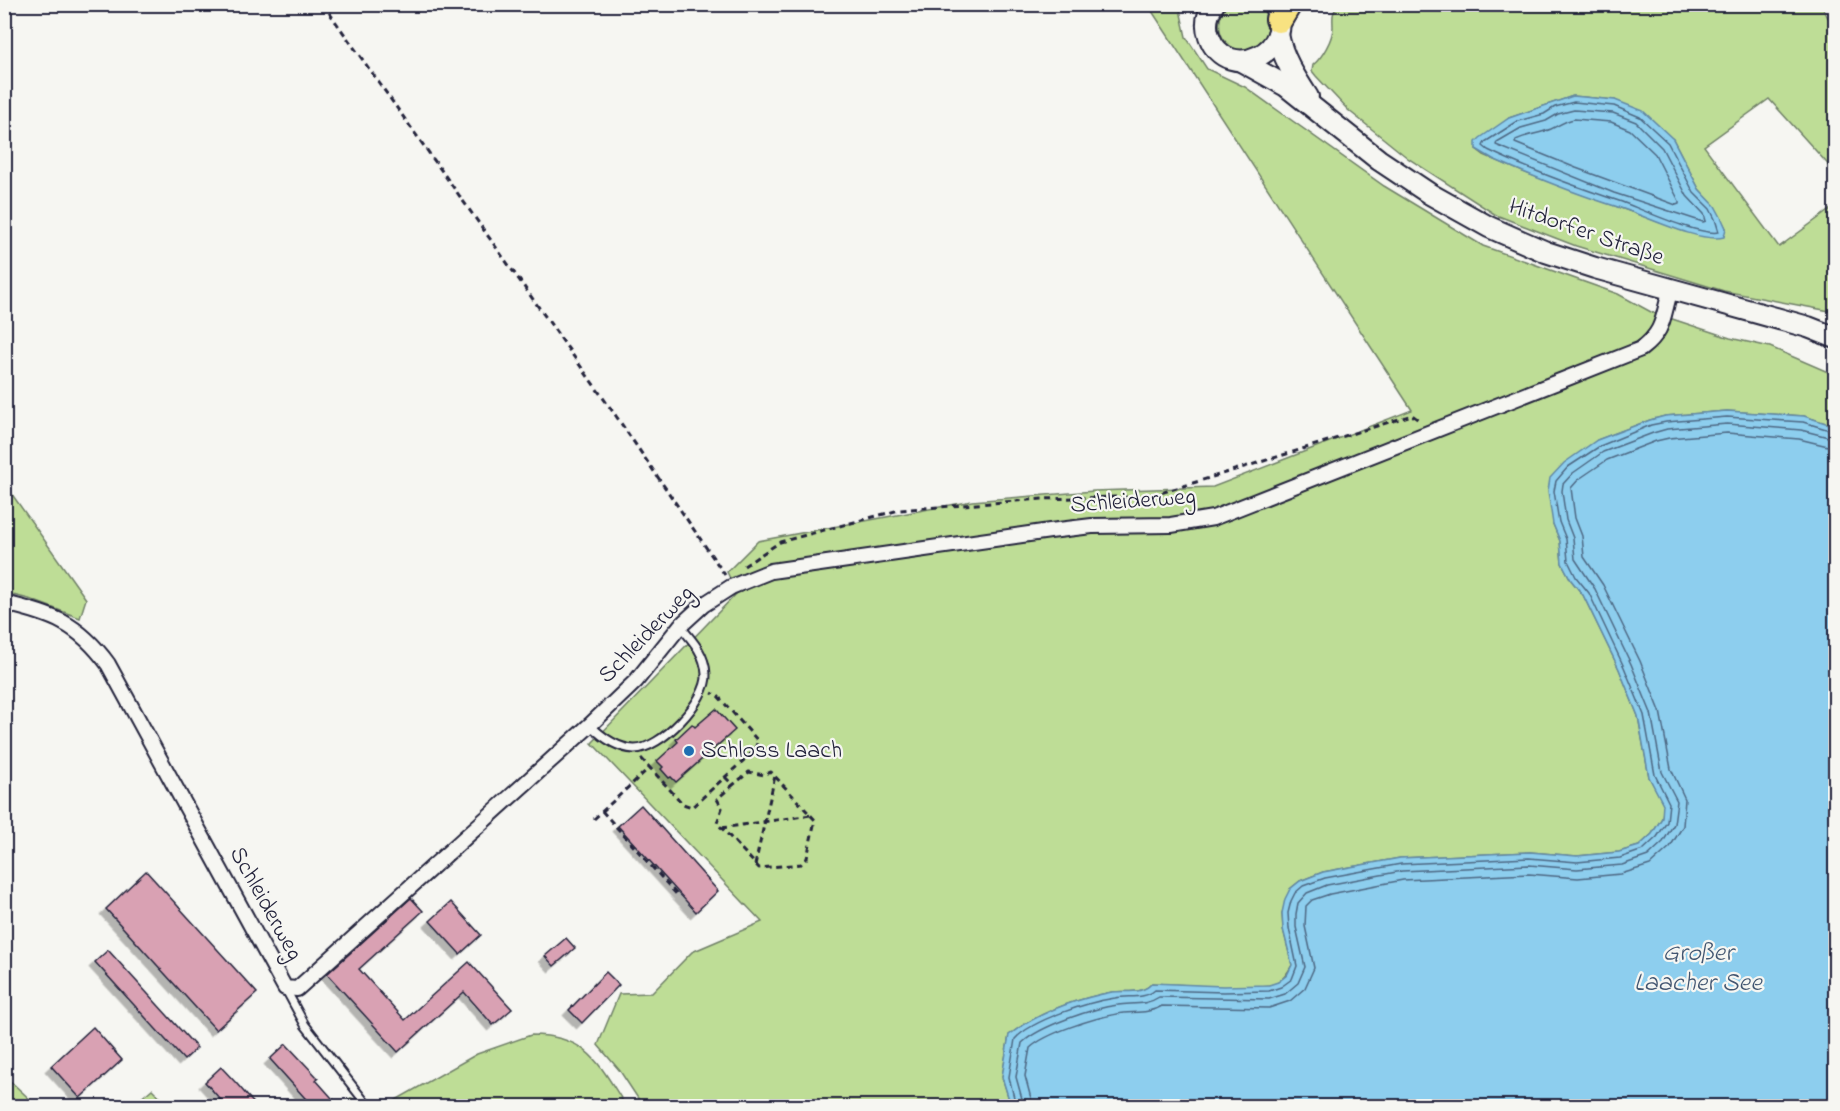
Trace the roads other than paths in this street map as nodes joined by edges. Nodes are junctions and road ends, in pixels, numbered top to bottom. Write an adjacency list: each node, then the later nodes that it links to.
1 (1207, 10): 3 (street, Hitdorfer Straße)
2 (1279, 16): 3 (street); 4 (street, Hitdorfer Straße)
3 (1241, 61): 4 (street, Hitdorfer Straße)
4 (1314, 106): 5 (street, Hitdorfer Straße)
5 (1671, 289): 6 (street, Hitdorfer Straße); 8 (street, Schleiderweg)
6 (1836, 338)
7 (4, 603): 10 (street, Schleiderweg)
8 (680, 626): 9 (street, Schleiderweg); 9 (lane)
9 (590, 725): 10 (street, Schleiderweg)
10 (285, 988): 11 (lane)
11 (368, 1107)

